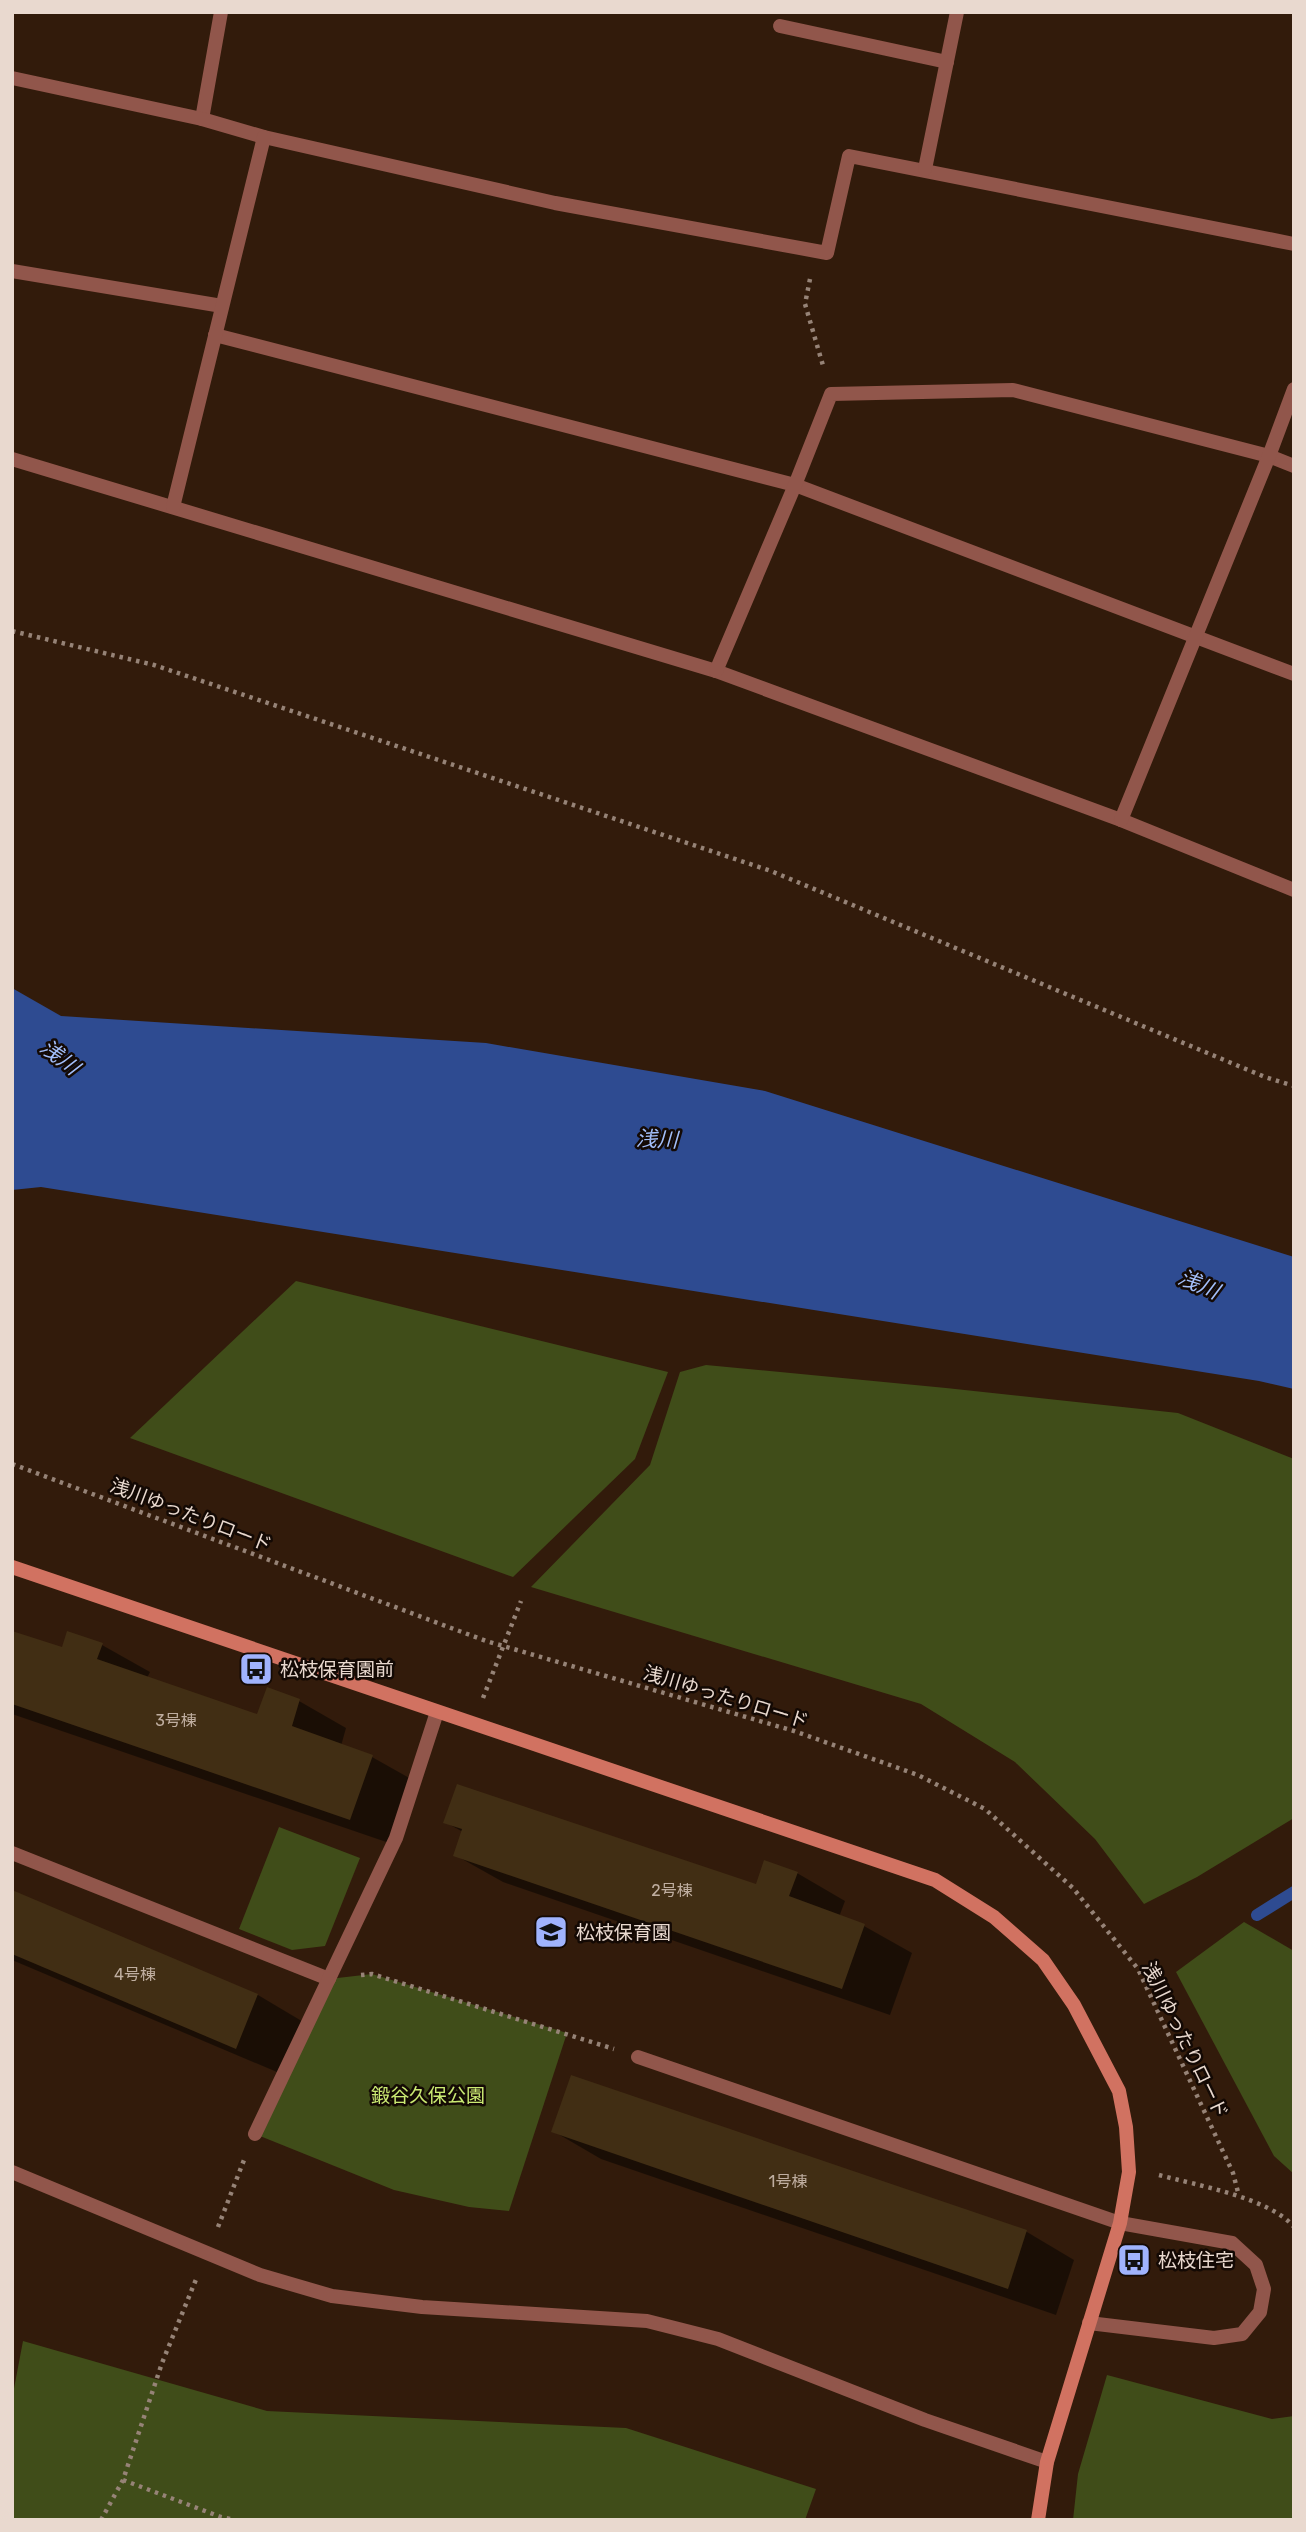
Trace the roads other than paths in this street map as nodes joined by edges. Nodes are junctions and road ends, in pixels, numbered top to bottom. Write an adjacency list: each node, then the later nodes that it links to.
1 (221, 12): 6 (street)
2 (957, 12): 4 (street)
3 (780, 26): 4 (street)
4 (947, 62): 8 (street)
5 (12, 78): 6 (street)
6 (202, 119): 7 (street)
7 (264, 137): 8 (street); 11 (street)
8 (925, 169): 9 (street)
9 (1294, 244)
10 (12, 271): 11 (street)
11 (222, 306): 12 (street)
12 (215, 335): 17 (street); 18 (street)
13 (1294, 389): 14 (street)
14 (1269, 456): 16 (street); 17 (street); 19 (street)
15 (12, 459): 18 (street)
16 (1294, 466)
17 (795, 485): 19 (street); 20 (street)
18 (173, 507): 20 (street)
19 (1196, 636): 21 (street); 22 (street)
20 (716, 671): 22 (street)
21 (1294, 674)
22 (1121, 820): 23 (street)
23 (1294, 890)
24 (12, 1567): 25 (street)
25 (437, 1712): 27 (street); 31 (street)
26 (12, 1853): 27 (street)
27 (329, 1979): 29 (street)
28 (638, 2057): 31 (street)
29 (255, 2133)
30 (12, 2172): 33 (street)
31 (1120, 2223): 32 (street); 32 (street)
32 (1089, 2323): 33 (street)
33 (1047, 2462): 34 (street)
34 (1038, 2520)

